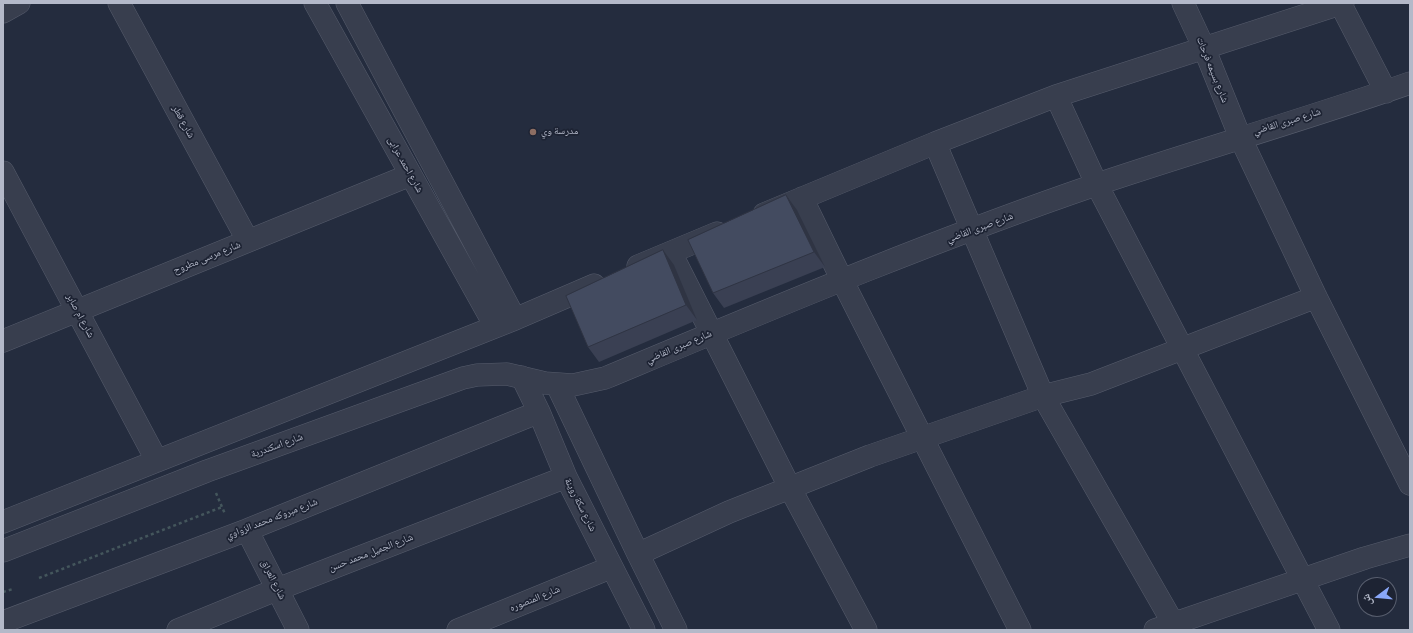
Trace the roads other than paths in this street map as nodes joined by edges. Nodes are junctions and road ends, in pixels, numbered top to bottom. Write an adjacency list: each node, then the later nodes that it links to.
1 (19, 3): 7 (street)
2 (118, 3): 21 (street, شارع قطر)
3 (316, 3): 13 (street, شارع احمد عرابى)
4 (347, 3): 12 (street)
5 (1183, 3): 8 (street, شارع بسيمه فرحات)
6 (1341, 3): 8 (street); 10 (street)
7 (3, 12)
8 (1204, 48): 11 (street); 14 (street, شارع بسيمه فرحات)
9 (1410, 83): 10 (street, شارع صبرى القاضي)
10 (1386, 92): 14 (street, شارع صبرى القاضي)
11 (1056, 96): 15 (street); 18 (street)
12 (411, 122): 13 (street); 26 (street)
13 (388, 135): 17 (street, شارع احمد عرابى)
14 (1240, 137): 18 (street, شارع صبرى القاضي); 24 (street, شارع بسيمه فرحات)
15 (935, 143): 19 (street); 20 (street)
16 (3, 172): 25 (street, شارع ام صابر)
17 (410, 175): 21 (street, شارع مرسى مطروح); 27 (street, شارع احمد عرابى)
18 (1097, 185): 20 (street, شارع صبرى القاضي); 30 (street)
19 (802, 198): 22 (street); 23 (street)
20 (973, 230): 23 (street, شارع صبرى القاضي); 33 (street)
21 (248, 241): 25 (street, شارع مرسى مطروح)
22 (671, 253): 26 (street); 28 (street)
23 (842, 280): 28 (street, شارع صبرى القاضي); 35 (street)
24 (1316, 297): 30 (street); 38 (street, شارع بسيمه فرحات)
25 (78, 311): 29 (street, شارع مرسى مطروح); 36 (street, شارع ام صابر)
26 (515, 318): 27 (street)
27 (495, 326): 36 (street)
28 (710, 334): 32 (street, شارع صبرى القاضي); 39 (street)
29 (3, 342)
30 (1182, 349): 33 (street); 46 (street)
31 (522, 377): 32 (street, شارع اسكندرية); 34 (street, شارع سكة روينة); 43 (street, شارع اسكندرية)
32 (557, 385): 44 (street)
33 (1043, 396): 35 (street); 49 (street)
34 (539, 412): 37 (street, شارع سكة روينة); 41 (street, شارع مبروكه محمد الزواوي)
35 (922, 438): 39 (street); 56 (street)
36 (157, 461): 40 (street)
37 (566, 477): 45 (street, شارع سكة روينة); 47 (street, شارع الجميل محمد حسن)
38 (1410, 484)
39 (790, 488): 44 (street); 55 (street)
40 (3, 522)
41 (240, 532): 47 (street, شارع العراق); 48 (street, شارع مبروكه محمد الزواوي)
42 (1410, 545): 46 (street)
43 (3, 551)
44 (638, 554): 54 (street)
45 (612, 567): 52 (street, شارع المنصوره); 53 (street, شارع سكة روينة)
46 (1301, 580): 49 (street); 57 (street)
47 (278, 589): 50 (street, شارع الجميل محمد حسن); 51 (street, شارع العراق)
48 (3, 622)
49 (1169, 628)
50 (178, 630)
51 (298, 630)
52 (458, 630)
53 (644, 630)
54 (676, 630)
55 (866, 630)
56 (1020, 630)
57 (1329, 630)

